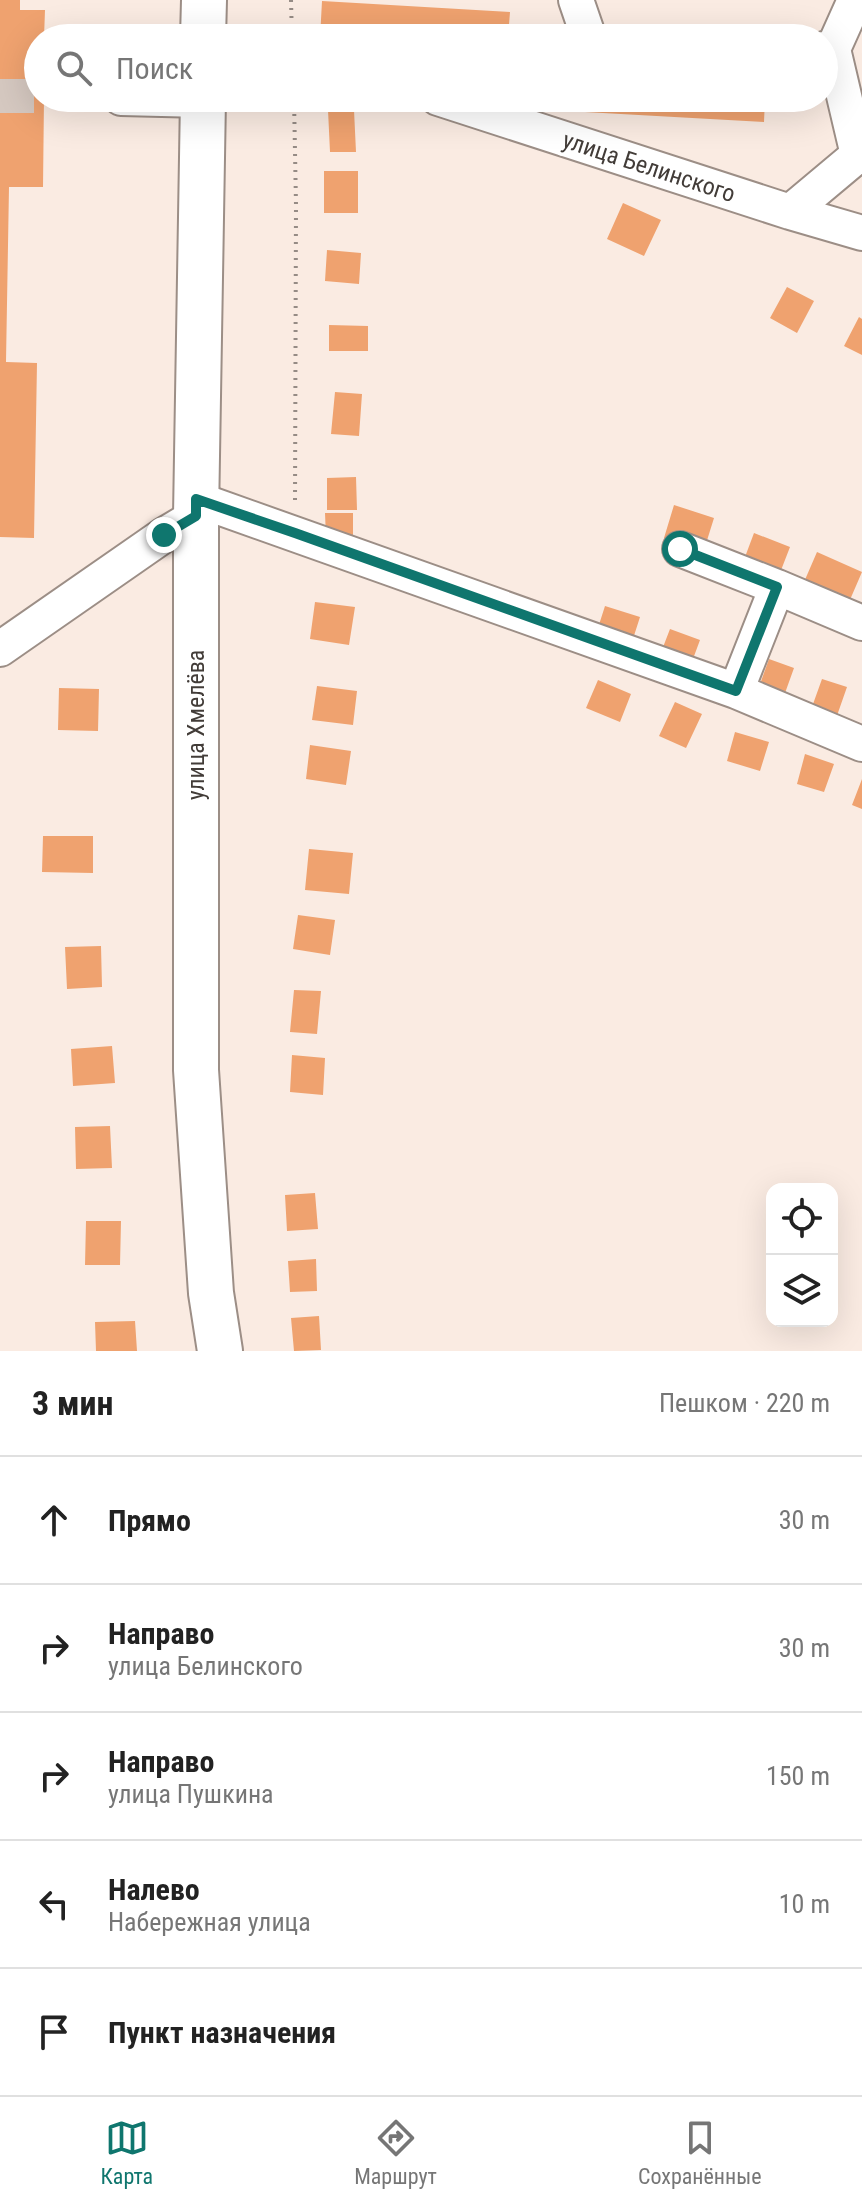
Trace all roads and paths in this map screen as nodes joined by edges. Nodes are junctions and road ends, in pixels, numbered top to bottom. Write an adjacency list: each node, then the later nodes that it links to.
1 (204, 0): 5 (main road)
2 (291, 0): 6 (path)
3 (576, 0): 7 (street)
4 (855, 0): 8 (street)
5 (203, 24)
6 (292, 24)
7 (584, 24)
8 (838, 32)
9 (838, 80): 13 (street)
10 (203, 112): 16 (main road, улица Хмелёва)
11 (294, 112): 17 (path)
12 (481, 112): 14 (street, улица Белинского)
13 (860, 156): 14 (street)
14 (790, 212): 15 (street, улица Белинского)
15 (862, 233)
16 (196, 508): 17 (street); 21 (street); 24 (main road, улица Хмелёва)
17 (295, 533): 22 (street)
18 (680, 549): 19 (street)
19 (777, 587): 20 (street); 22 (street)
20 (862, 623)
21 (0, 649)
22 (736, 691): 23 (street)
23 (862, 744)
24 (220, 1351)

